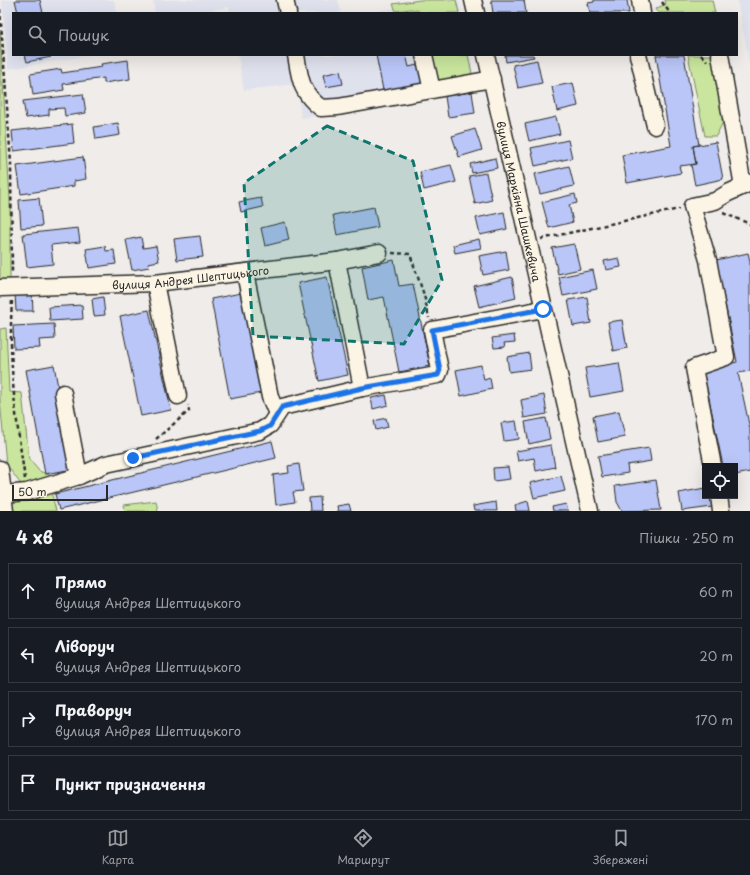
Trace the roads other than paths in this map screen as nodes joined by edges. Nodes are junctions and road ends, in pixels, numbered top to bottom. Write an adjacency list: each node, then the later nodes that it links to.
1 (285, 0): 4 (street)
2 (473, 0): 5 (street)
3 (640, 0): 6 (street)
4 (288, 12)
5 (476, 12)
6 (642, 12)
7 (296, 56): 13 (street)
8 (424, 56): 13 (street)
9 (486, 56): 12 (street, вулиця Маркіяна Шашкевича)
10 (638, 56): 14 (street)
11 (720, 56): 15 (street)
12 (492, 79): 13 (street); 21 (street, вулиця Маркіяна Шашкевича)
13 (432, 90)
14 (655, 126)
15 (747, 185): 26 (street)
16 (379, 253): 17 (street, вулиця Андрея Шептицького)
17 (337, 261): 18 (street, вулиця Андрея Шептицького); 22 (street)
18 (245, 272): 19 (street, вулиця Андрея Шептицького); 25 (street)
19 (155, 283): 20 (street, вулиця Андрея Шептицького); 24 (street)
20 (6, 287)
21 (543, 309): 22 (street); 31 (street, вулиця Маркіяна Шашкевича)
22 (362, 388): 25 (street)
23 (63, 393): 28 (street)
24 (178, 396)
25 (277, 414): 28 (street)
26 (712, 463)
27 (0, 469): 30 (street)
28 (79, 476): 30 (street)
29 (720, 499): 32 (street)
30 (3, 503)
31 (590, 511)
32 (722, 511)

